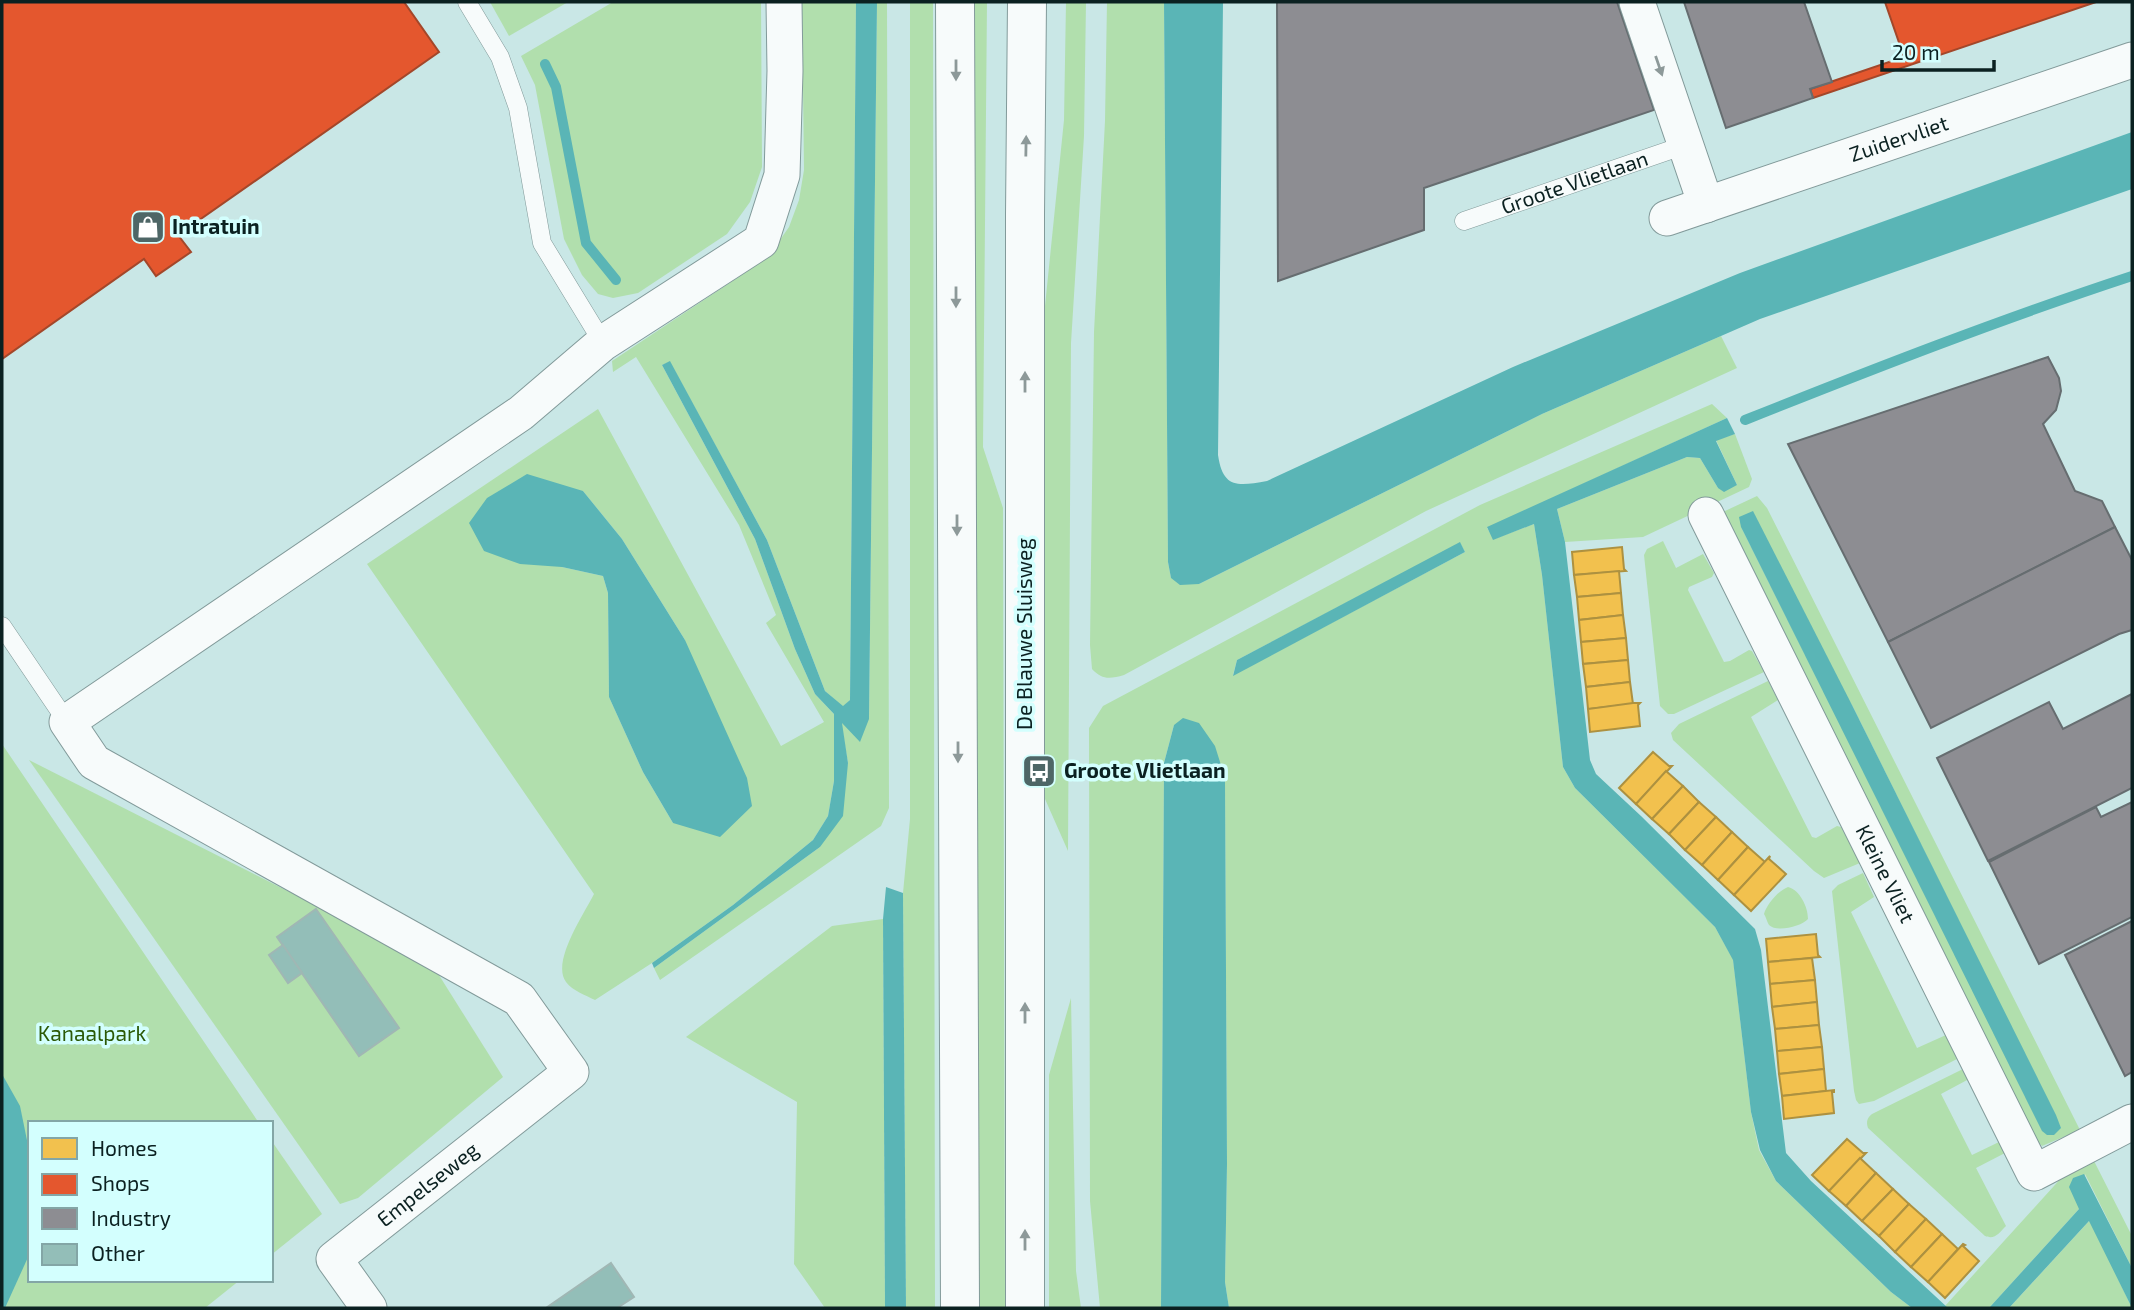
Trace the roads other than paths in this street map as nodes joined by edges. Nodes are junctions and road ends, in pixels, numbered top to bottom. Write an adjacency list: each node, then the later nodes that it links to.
1 (467, 2): 11 (lane)
2 (784, 2): 11 (street)
3 (955, 2): 17 (main road, one-way to 17)
4 (1027, 2): 18 (main road, De Blauwe Sluisweg, one-way to 4)
5 (1637, 2): 7 (street, one-way to 7)
6 (2132, 60): 8 (street, Zuidervliet)
7 (1685, 145): 8 (street); 10 (lane, Groote Vlietlaan)
8 (1706, 205): 9 (street, Zuidervliet)
9 (1667, 219)
10 (1464, 221)
11 (603, 343): 14 (street)
12 (1706, 515): 15 (street, Kleine Vliet)
13 (2, 626): 14 (lane)
14 (67, 722): 16 (street, Empelseweg)
15 (2132, 1122)
16 (369, 1308)
17 (960, 1308)
18 (1025, 1308)

